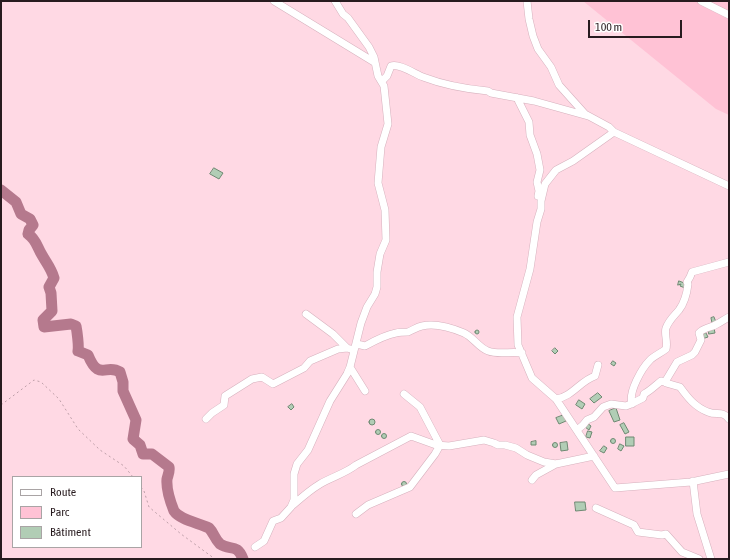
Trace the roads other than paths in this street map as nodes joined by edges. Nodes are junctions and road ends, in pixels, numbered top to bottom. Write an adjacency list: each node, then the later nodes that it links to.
1 (274, 1): 6 (street)
2 (335, 1): 6 (street)
3 (527, 1): 9 (street)
4 (701, 1): 5 (street)
5 (729, 15)
6 (374, 62): 7 (street)
7 (382, 81): 8 (street); 16 (street)
8 (517, 98): 9 (street); 12 (street)
9 (588, 116): 10 (street)
10 (614, 132): 11 (street); 12 (street)
11 (729, 186)
12 (540, 201): 17 (street)
13 (729, 262): 24 (street)
14 (306, 314): 16 (street)
15 (729, 317): 20 (street)
16 (353, 347): 17 (street); 19 (street); 25 (street)
17 (522, 353): 23 (street)
18 (598, 365): 23 (street)
19 (350, 367): 21 (street); 34 (street)
20 (664, 382): 24 (street); 26 (street)
21 (365, 391)
22 (404, 394): 28 (street)
23 (556, 399): 27 (street)
24 (632, 404): 27 (street)
25 (206, 419)
26 (729, 419)
27 (577, 430): 29 (street)
28 (440, 445): 30 (street); 34 (street); 36 (street)
29 (594, 456): 30 (street); 33 (street)
30 (556, 464): 32 (street)
31 (729, 474): 33 (street)
32 (532, 480)
33 (693, 481): 39 (street)
34 (291, 507): 37 (street)
35 (596, 508): 38 (street)
36 (356, 514)
37 (255, 547)
38 (699, 559)
39 (711, 559)

